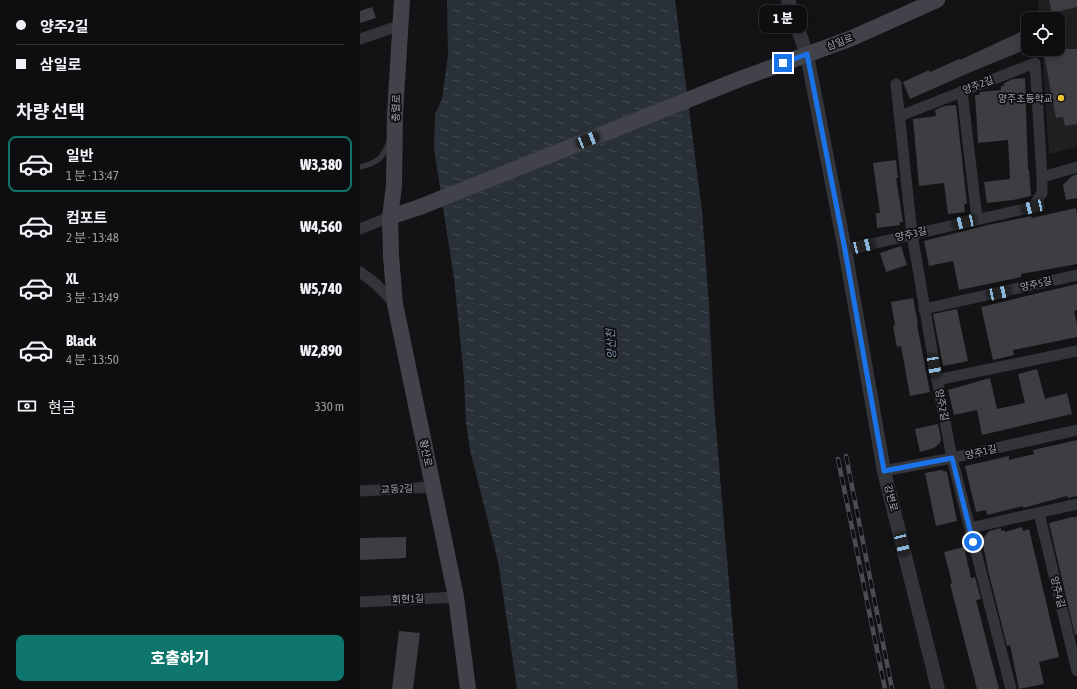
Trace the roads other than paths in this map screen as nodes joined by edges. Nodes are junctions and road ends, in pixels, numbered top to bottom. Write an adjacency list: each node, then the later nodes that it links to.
1 (402, 0): 4 (main road, 충렬로)
2 (788, 0): 6 (street, 강변로)
3 (937, 0): 6 (main road, 삼일로)
4 (401, 25): 5 (street); 11 (main road, 충렬로)
5 (360, 40)
6 (807, 54): 15 (main road, 삼일로); 19 (street, 강변로)
7 (1035, 62): 9 (street, 양주2길); 14 (street, 양주3길)
8 (896, 84): 10 (street, 양주2길)
9 (962, 91): 10 (street, 양주2길); 16 (street)
10 (900, 116): 18 (street, 양주2길)
11 (396, 125): 12 (lane); 15 (main road, 충렬로)
12 (360, 166)
13 (1077, 167): 14 (street)
14 (1042, 177): 16 (street, 양주3길)
15 (390, 216): 17 (street); 22 (main road, 황산로)
16 (977, 219): 18 (street, 양주3길)
17 (360, 229)
18 (912, 234): 19 (street, 양주3길); 23 (street, 양주2길)
19 (845, 250): 28 (street, 강변로)
20 (360, 272): 22 (street)
21 (1077, 275): 23 (street, 양주5길)
22 (395, 304): 29 (main road, 황산로)
23 (924, 309): 25 (street, 양주2길)
24 (1077, 351): 25 (street)
25 (937, 380): 27 (street, 양주2길)
26 (1077, 430): 27 (street, 양주1길)
27 (952, 458): 28 (street, 양주1길); 33 (street, 양주2길)
28 (884, 471): 38 (street, 강변로)
29 (434, 487): 30 (street, 교동2길); 34 (main road, 황산로)
30 (360, 491)
31 (1077, 504): 32 (street)
32 (1038, 513): 33 (street); 36 (street, 양주4길)
33 (970, 528): 39 (street, 양주2길)
34 (456, 597): 35 (street, 회현1길); 37 (main road, 황산로)
35 (360, 602)
36 (1077, 671)
37 (468, 689)
38 (938, 689)
39 (1011, 689)

